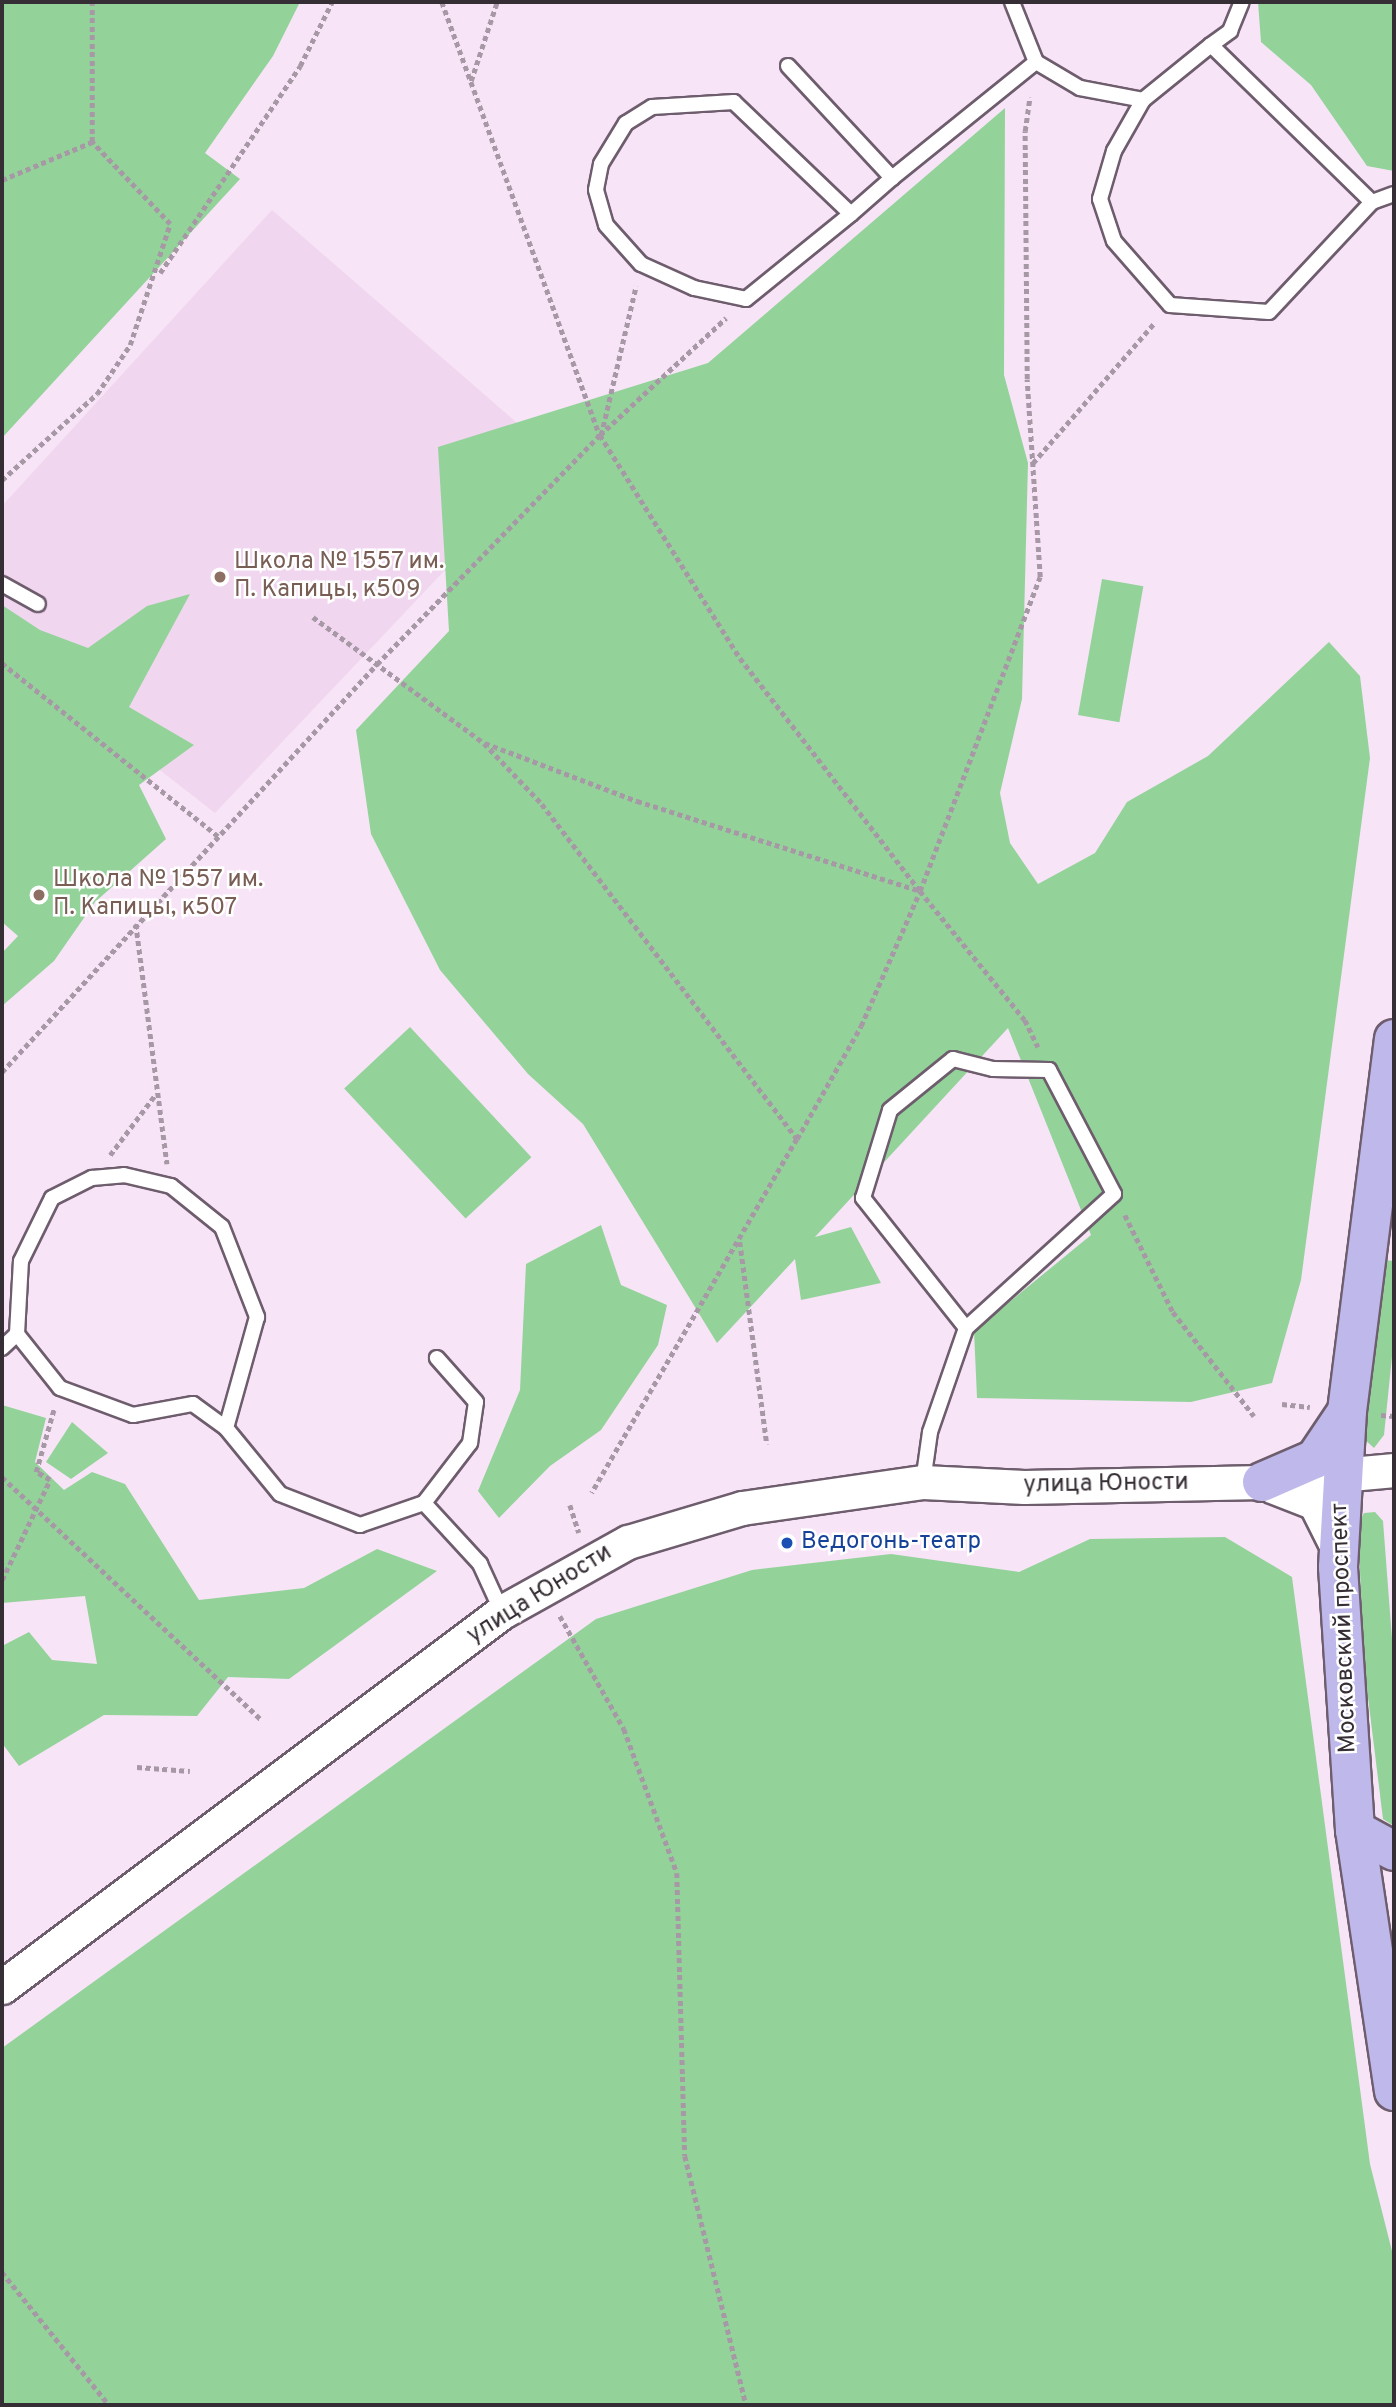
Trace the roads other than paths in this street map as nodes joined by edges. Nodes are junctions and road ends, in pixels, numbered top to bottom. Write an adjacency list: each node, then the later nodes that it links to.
1 (1012, 2): 4 (lane)
2 (1242, 2): 3 (lane)
3 (1211, 45): 6 (lane); 9 (lane)
4 (1037, 62): 6 (lane); 7 (lane)
5 (788, 66): 7 (lane)
6 (1143, 100): 9 (lane)
7 (892, 178): 10 (lane)
8 (1394, 194): 9 (lane)
9 (1372, 202)
10 (851, 214): 10 (lane)
11 (2, 584): 12 (lane)
12 (38, 604)
13 (1394, 1039): 14 (main road, Московский проспект)
14 (1381, 1235): 19 (main road, Московский проспект)
15 (966, 1328): 15 (lane); 23 (lane)
16 (17, 1334): 17 (lane); 20 (lane); 20 (lane)
17 (2, 1348)
18 (437, 1358): 25 (lane)
19 (1347, 1411): 22 (main road, Московский проспект); 24 (main road)
20 (226, 1428): 25 (lane)
21 (1394, 1470): 22 (street, улица Юности)
22 (1340, 1480): 24 (street, улица Юности); 26 (main road, Московский проспект)
23 (923, 1482): 24 (street, улица Юности); 27 (street, улица Юности)
24 (1262, 1482): 26 (street)
25 (424, 1503): 27 (lane)
26 (1339, 1551): 28 (main road, Московский проспект)
27 (502, 1612): 30 (street, улица Юности)
28 (1355, 1830): 29 (main road); 31 (main road, Московский проспект)
29 (1394, 1852)
30 (2, 1987)
31 (1394, 2091)

